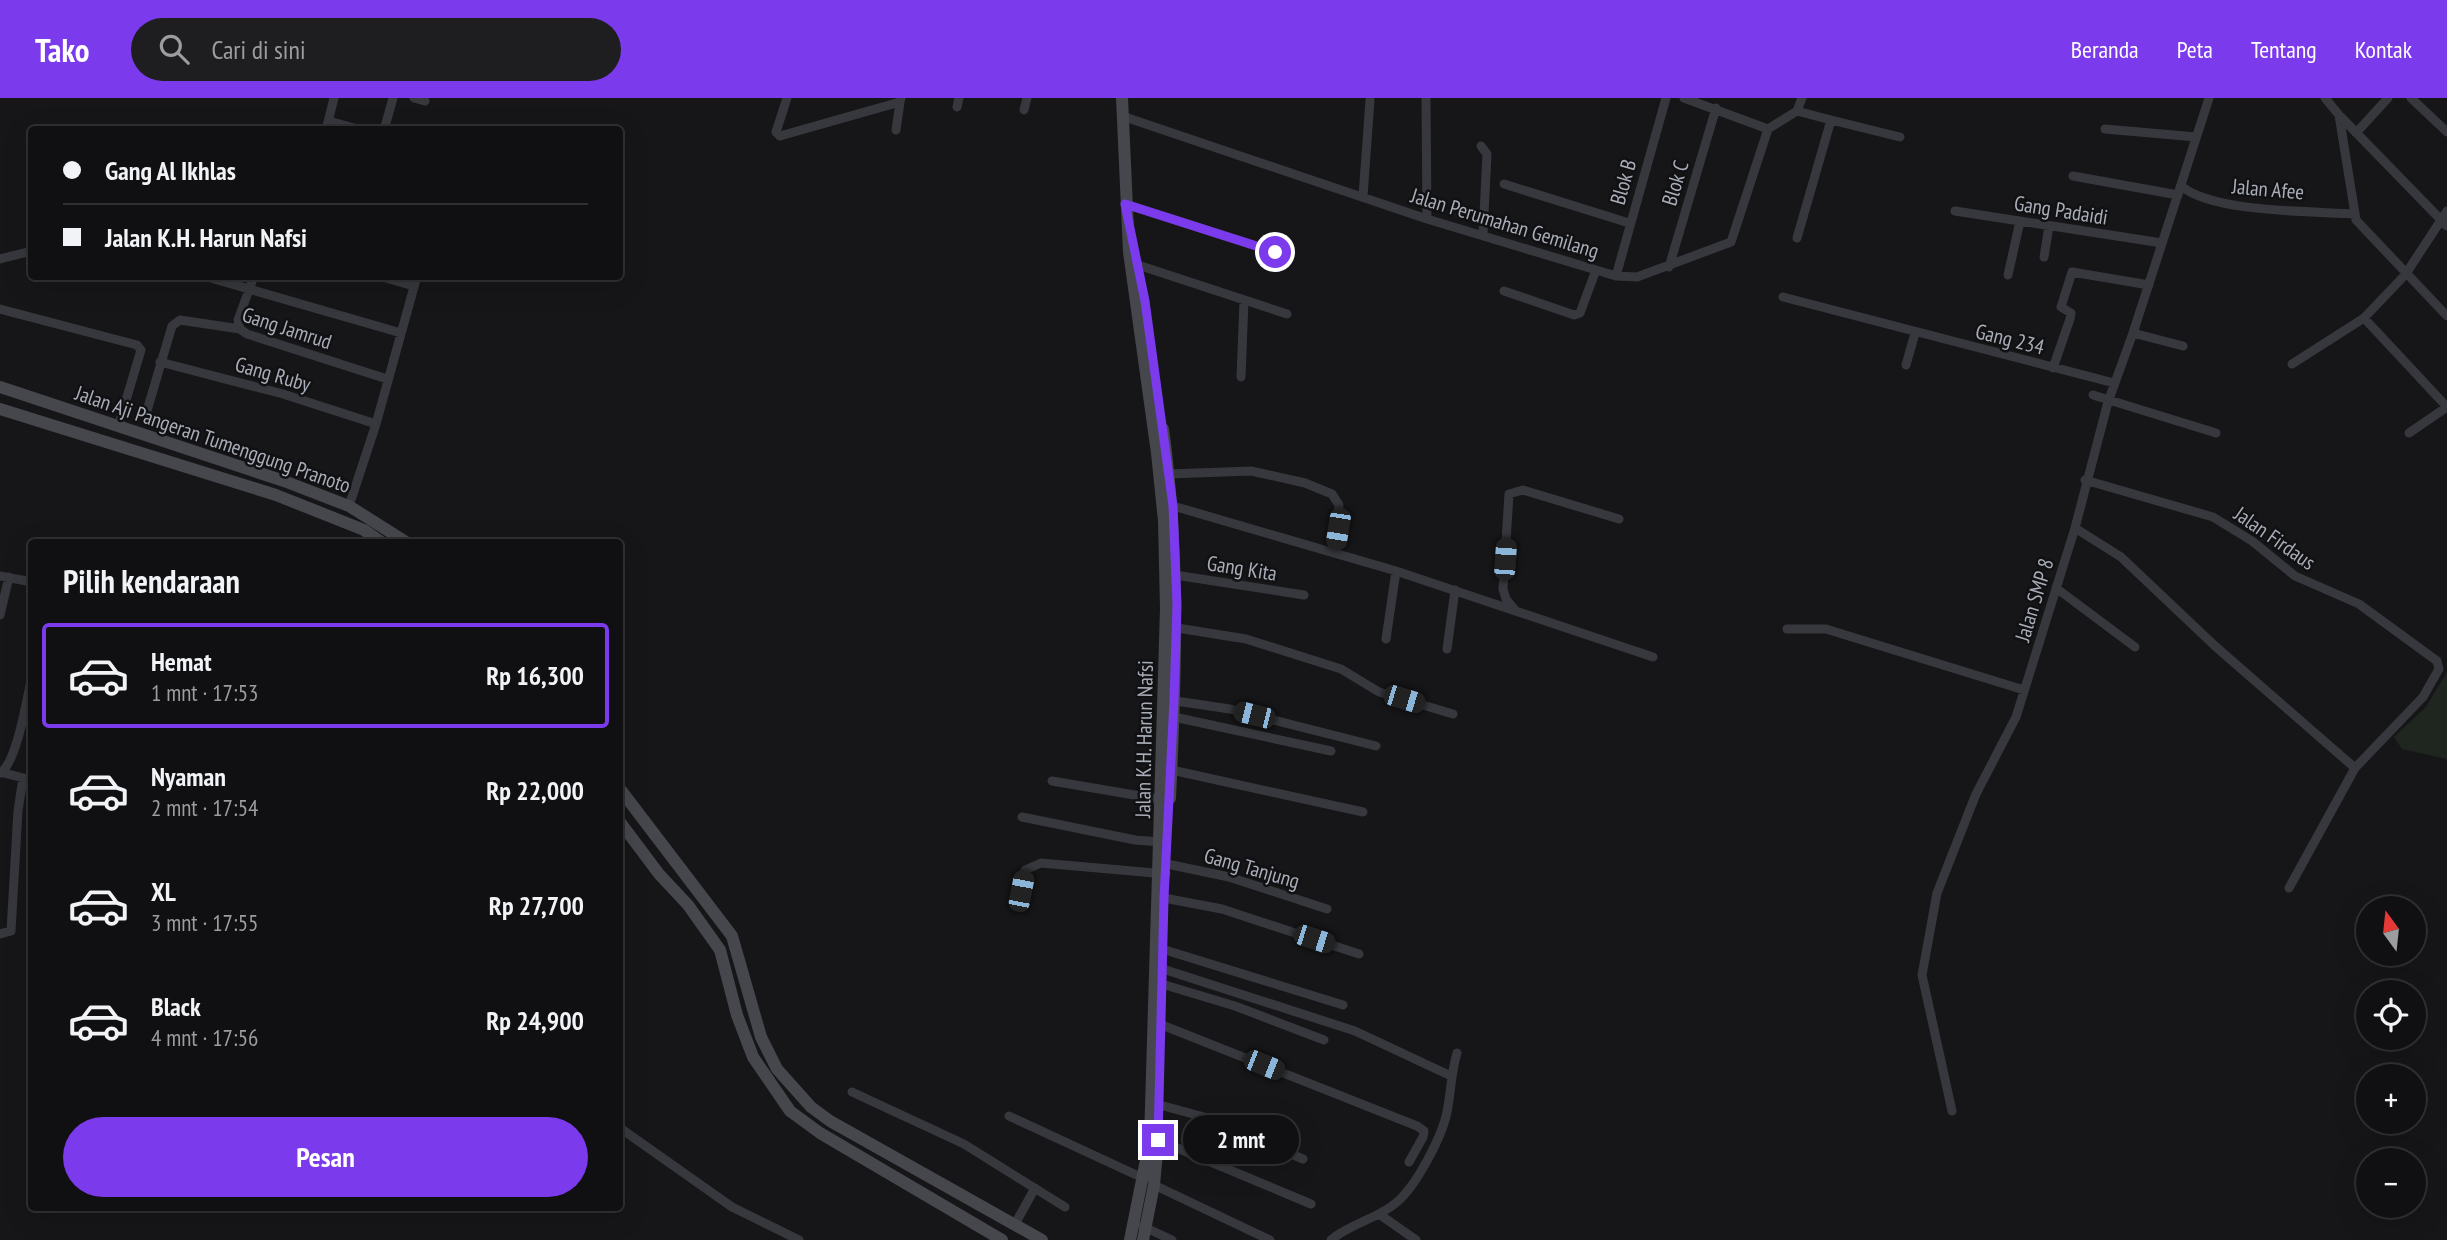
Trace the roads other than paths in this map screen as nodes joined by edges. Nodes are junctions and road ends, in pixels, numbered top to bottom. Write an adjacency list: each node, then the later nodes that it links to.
1 (334, 98): 24 (street)
2 (393, 98): 25 (street)
3 (414, 98): 17 (street)
4 (787, 98): 15 (street)
5 (1027, 98): 19 (street)
6 (1122, 98): 21 (main road, Jalan K.H. Harun Nafsi)
7 (1426, 98): 42 (street)
8 (1666, 98): 44 (street, Blok B)
9 (1684, 98): 18 (street)
10 (1802, 98): 20 (street)
11 (2206, 98): 32 (street, Jalan SMP 8)
12 (2325, 98): 22 (street)
13 (2388, 98): 30 (street)
14 (2411, 98): 29 (street)
15 (900, 100): 28 (street)
16 (1370, 100): 37 (street)
17 (425, 101)
18 (1716, 108): 26 (street); 56 (street, Blok C)
19 (1024, 110)
20 (1797, 110): 23 (street); 26 (street)
21 (1122, 116): 37 (street, Jalan Perumahan Gemilang); 38 (main road, Jalan K.H. Harun Nafsi)
22 (2339, 116): 30 (street); 41 (street)
23 (1831, 120): 31 (street); 48 (street)
24 (328, 125)
25 (385, 126)
26 (1768, 129): 56 (street, Jalan Perumahan Gemilang)
27 (2105, 129): 32 (street)
28 (895, 130)
29 (2447, 131)
30 (2356, 133): 45 (street)
31 (1900, 136)
32 (2196, 137): 36 (street, Jalan SMP 8)
33 (1481, 146): 47 (street)
34 (2073, 176): 36 (street, Jalan Afee)
35 (1504, 184): 44 (street)
36 (2179, 191): 41 (street, Jalan Afee); 50 (street, Jalan SMP 8)
37 (1363, 197): 42 (street, Jalan Perumahan Gemilang)
38 (1125, 204): 49 (main road, Jalan K.H. Harun Nafsi); 52 (street)
39 (1955, 211): 43 (street, Gang Padaidi)
40 (2447, 211): 45 (street)
41 (2355, 214): 59 (street)
42 (1427, 219): 47 (street, Jalan Perumahan Gemilang)
43 (2020, 221): 46 (street, Gang Padaidi); 58 (street)
44 (1629, 223): 60 (street, Blok B)
45 (2444, 223): 59 (street)
46 (2049, 226): 50 (street, Gang Padaidi); 53 (street)
47 (1489, 236): 57 (street, Jalan Perumahan Gemilang)
48 (1797, 238)
49 (1130, 239): 55 (main road, Jalan K.H. Harun Nafsi); 95 (main road, Jalan K.H. Harun Nafsi)
50 (2162, 243): 64 (street, Jalan SMP 8)
51 (28, 252): 54 (street)
52 (1275, 252)
53 (2044, 257)
54 (0, 259)
55 (1138, 265): 68 (street); 95 (main road, Jalan K.H. Harun Nafsi)
56 (1668, 267): 60 (street, Jalan Perumahan Gemilang)
57 (1597, 270): 60 (street, Jalan Perumahan Gemilang); 66 (street)
58 (2008, 275)
59 (2406, 275): 71 (street); 72 (street)
60 (1616, 276)
61 (216, 280): 65 (street)
62 (252, 280): 65 (street)
63 (416, 281): 74 (street)
64 (2149, 285): 76 (street, Jalan SMP 8); 81 (street)
65 (248, 291): 73 (street); 74 (street)
66 (1504, 291)
67 (1783, 296): 75 (street, Gang 234)
68 (1244, 301): 70 (street); 82 (street)
69 (0, 309): 92 (street)
70 (1287, 314)
71 (2447, 316)
72 (2364, 318): 79 (street); 88 (street)
73 (240, 329): 78 (street, Gang Jamrud); 83 (street, Gang Jamrud)
74 (401, 333): 83 (street)
75 (1915, 333): 80 (street); 81 (street, Gang 234)
76 (2133, 333): 77 (street); 84 (street, Jalan SMP 8)
77 (2183, 346)
78 (160, 362): 90 (street); 91 (street, Gang Ruby)
79 (2292, 364)
80 (1906, 365)
81 (2053, 368): 84 (street, Gang 234)
82 (1241, 377)
83 (387, 379): 91 (street)
84 (2114, 383): 87 (street, Jalan SMP 8)
85 (0, 387): 92 (main road, Jalan Aji Pangeran Tumenggung Pranoto)
86 (2093, 396): 87 (street)
87 (2108, 402): 93 (street); 97 (street, Jalan SMP 8)
88 (2447, 407): 94 (street)
89 (0, 409): 102 (main road, Jalan Aji Pangeran Tumenggung Pranoto)
90 (146, 414)
91 (376, 424): 98 (street)
92 (118, 426): 98 (main road, Jalan Aji Pangeran Tumenggung Pranoto)
93 (2216, 433)
94 (2409, 433)
95 (1162, 452): 96 (main road, Jalan K.H. Harun Nafsi); 114 (main road, Jalan K.H. Harun Nafsi)
96 (1169, 474): 99 (main road, Jalan K.H. Harun Nafsi); 104 (street)
97 (2085, 481): 101 (street, Jalan SMP 8); 127 (street, Jalan Firdaus)
98 (349, 506): 103 (main road, Jalan Aji Pangeran Tumenggung Pranoto)
99 (1173, 506): 104 (street); 106 (main road, Jalan K.H. Harun Nafsi)
100 (1619, 519): 112 (street)
101 (2075, 528): 109 (street, Jalan SMP 8); 127 (street)
102 (376, 539)
103 (402, 539)
104 (1334, 553): 105 (street)
105 (1396, 571): 110 (street); 116 (street)
106 (1175, 575): 111 (street, Gang Kita); 114 (main road, Jalan K.H. Harun Nafsi)
107 (4, 577): 108 (street); 113 (street)
108 (28, 581)
109 (2056, 587): 117 (street); 120 (street, Jalan SMP 8)
110 (1455, 590): 112 (street); 118 (street)
111 (1304, 595)
112 (1516, 611): 119 (street)
113 (0, 615)
114 (1171, 627): 122 (main road, Jalan K.H. Harun Nafsi); 123 (street)
115 (1787, 629): 120 (street)
116 (1386, 639)
117 (2135, 647)
118 (1447, 649)
119 (1653, 657)
120 (2024, 690): 155 (street, Jalan SMP 8)
121 (28, 692): 129 (street)
122 (1169, 700): 124 (main road, Jalan K.H. Harun Nafsi); 125 (street); 128 (main road, Jalan K.H. Harun Nafsi)
123 (1453, 714)
124 (1174, 718): 126 (street); 128 (main road, Jalan K.H. Harun Nafsi)
125 (1376, 746)
126 (1331, 751)
127 (2355, 768): 139 (street)
128 (1167, 769): 133 (main road, Jalan K.H. Harun Nafsi); 134 (street)
129 (0, 773): 130 (street)
130 (27, 779): 143 (street)
131 (1052, 781): 133 (street)
132 (623, 793): 166 (main road)
133 (1166, 800): 137 (main road, Jalan K.H. Harun Nafsi); 138 (main road, Jalan K.H. Harun Nafsi)
134 (1363, 812)
135 (1022, 817): 137 (street)
136 (623, 826): 170 (main road)
137 (1160, 842): 138 (main road, Jalan K.H. Harun Nafsi)
138 (1164, 871): 140 (street, Gang Tanjung); 141 (main road, Jalan K.H. Harun Nafsi); 142 (street, Gang Tanjung); 147 (main road, Jalan K.H. Harun Nafsi)
139 (2289, 888)
140 (1021, 891)
141 (1164, 898): 144 (main road, Jalan K.H. Harun Nafsi); 145 (street)
142 (1327, 909)
143 (0, 934)
144 (1163, 949): 146 (main road, Jalan K.H. Harun Nafsi); 148 (street)
145 (1359, 954)
146 (1163, 968): 147 (main road, Jalan K.H. Harun Nafsi); 152 (street)
147 (1159, 982): 149 (main road, Jalan K.H. Harun Nafsi); 150 (street); 161 (main road, Jalan K.H. Harun Nafsi)
148 (1343, 1005)
149 (1162, 1025): 154 (main road, Jalan K.H. Harun Nafsi); 160 (street)
150 (1324, 1040)
151 (1457, 1053): 152 (street)
152 (1451, 1076): 165 (street)
153 (852, 1092): 162 (street)
154 (1160, 1105): 158 (main road, Jalan K.H. Harun Nafsi); 159 (street)
155 (1952, 1111)
156 (1009, 1115): 161 (street)
157 (623, 1130): 169 (street)
158 (1158, 1140): 161 (main road, Jalan K.H. Harun Nafsi); 163 (street)
159 (1303, 1159)
160 (1409, 1162)
161 (1149, 1182): 167 (main road, Jalan K.H. Harun Nafsi); 174 (street)
162 (1035, 1188): 164 (street); 166 (street)
163 (1311, 1204)
164 (1065, 1207)
165 (1379, 1214): 168 (street); 175 (street)
166 (1015, 1224): 171 (main road)
167 (1141, 1230): 172 (main road, Jalan K.H. Harun Nafsi); 173 (street)
168 (1336, 1239)
169 (799, 1240)
170 (1002, 1240)
171 (1042, 1240)
172 (1130, 1240)
173 (1172, 1240)
174 (1270, 1240)
175 (1416, 1240)

